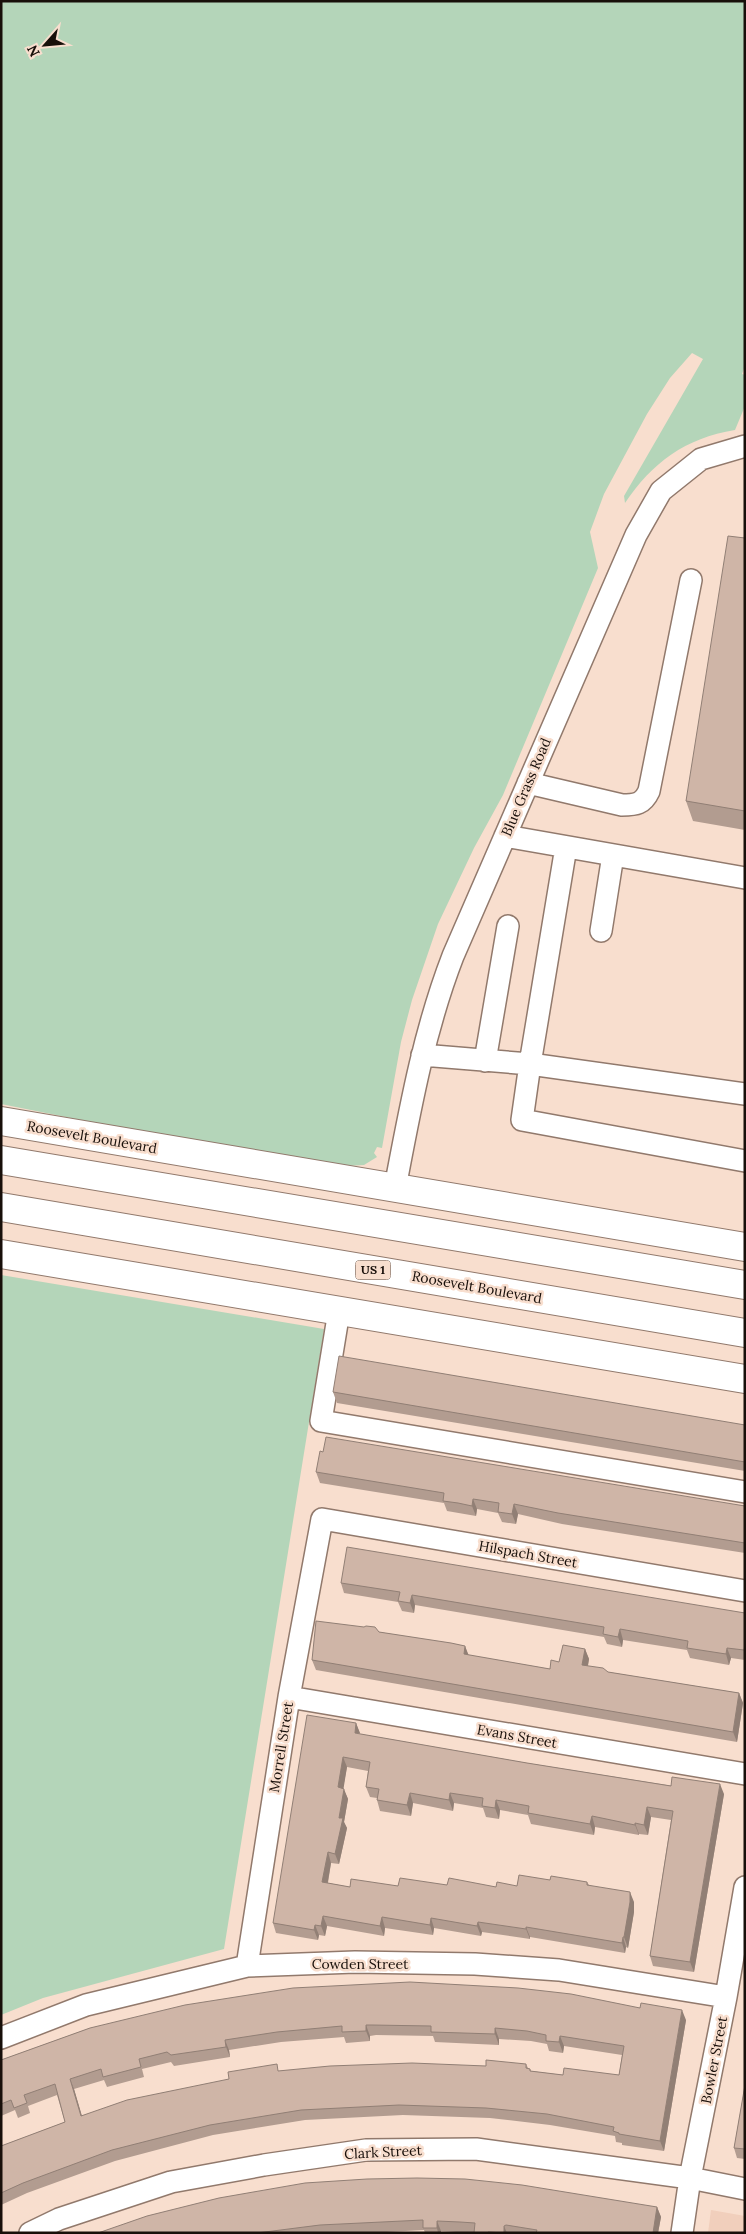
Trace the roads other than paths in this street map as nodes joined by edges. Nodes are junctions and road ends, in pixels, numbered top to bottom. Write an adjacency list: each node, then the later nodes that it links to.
1 (745, 446): 3 (street, Blue Grass Road)
2 (691, 580): 3 (street)
3 (528, 783): 4 (street, Blue Grass Road)
4 (505, 836): 5 (street); 10 (street, Blue Grass Road)
5 (566, 847): 6 (street); 12 (street)
6 (613, 855): 7 (street); 9 (street)
7 (745, 878)
8 (508, 926): 11 (street)
9 (601, 931)
10 (422, 1055): 11 (street); 17 (street, Blue Grass Road)
11 (485, 1061): 12 (street)
12 (530, 1064): 13 (street); 16 (street)
13 (745, 1094)
14 (1, 1121): 17 (highway, Roosevelt Boulevard)
15 (1, 1160): 21 (highway)
16 (745, 1161)
17 (396, 1188): 19 (highway, Roosevelt Boulevard)
18 (1, 1207): 23 (highway, Roosevelt Boulevard / US 1)
19 (745, 1246)
20 (1, 1254): 22 (highway)
21 (745, 1285)
22 (339, 1311): 24 (highway); 25 (street)
23 (745, 1333)
24 (745, 1379)
25 (745, 1492)
26 (320, 1529): 27 (street, Hilspach Street); 28 (street, Morrell Street)
27 (745, 1591)
28 (289, 1697): 29 (street, Evans Street); 31 (street, Morrell Street)
29 (745, 1774)
30 (745, 1887): 32 (street, Bowler Street)
31 (247, 1966): 32 (street, Cowden Street); 33 (street, Cowden Street)
32 (726, 1998): 34 (street, Bowler Street)
33 (1, 2038)
34 (690, 2178): 35 (street, Clark Street); 36 (street, Clark Street); 37 (street, Bowler Street)
35 (745, 2189)
36 (30, 2233)
37 (682, 2233)

